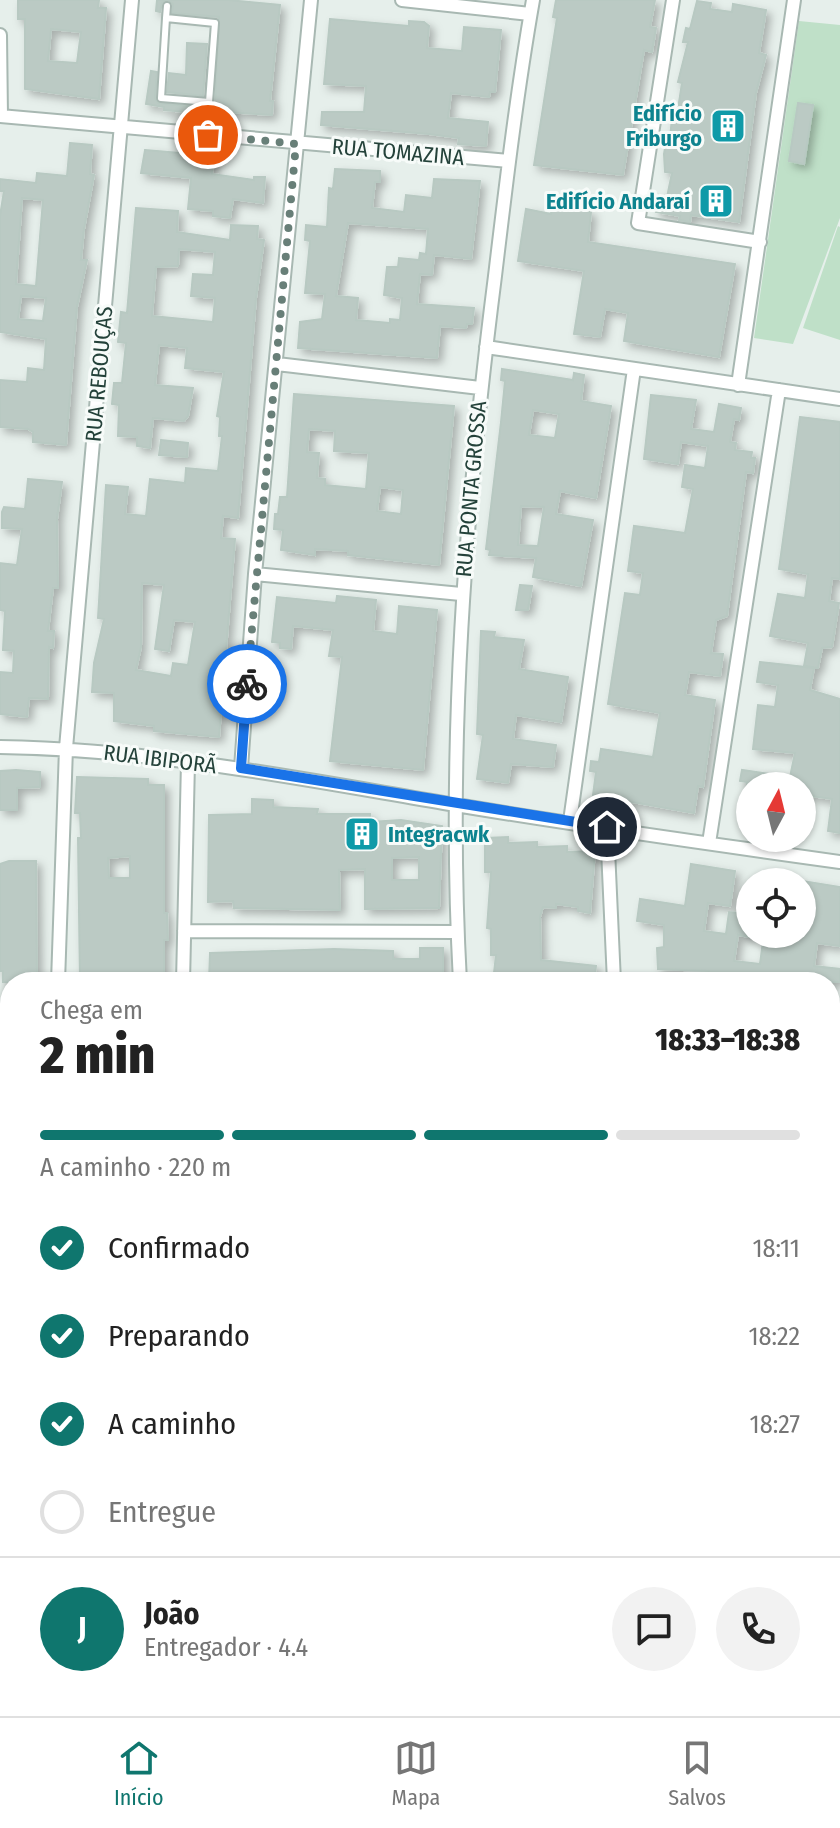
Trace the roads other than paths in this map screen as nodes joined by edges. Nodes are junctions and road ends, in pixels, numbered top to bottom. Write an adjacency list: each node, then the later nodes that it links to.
1 (132, 0): 12 (street, RUA REBOUÇAS)
2 (311, 0): 13 (street)
3 (402, 0): 8 (street)
4 (533, 0): 8 (street, RUA PONTA GROSSA)
5 (673, 0): 15 (street)
6 (794, 0): 15 (street)
7 (167, 6): 9 (lane)
8 (530, 14): 14 (street, RUA PONTA GROSSA)
9 (166, 18): 9 (lane)
10 (0, 35): 11 (street)
11 (0, 116): 12 (street, RUA TOMAZINA)
12 (120, 127): 13 (street, RUA TOMAZINA); 26 (street, RUA REBOUÇAS)
13 (296, 144): 14 (street, RUA TOMAZINA); 17 (street)
14 (509, 161): 16 (street, RUA PONTA GROSSA)
15 (760, 242): 19 (street)
16 (486, 347): 18 (street); 20 (street, RUA PONTA GROSSA)
17 (277, 364): 20 (street); 23 (street)
18 (634, 369): 19 (street); 30 (street)
19 (738, 385): 21 (street)
20 (480, 388): 24 (street, RUA PONTA GROSSA)
21 (779, 390): 22 (street); 32 (street)
22 (840, 399)
23 (255, 574): 24 (street); 28 (street)
24 (461, 594): 29 (street, RUA PONTA GROSSA)
25 (0, 747): 26 (street, RUA IBIPORÃ)
26 (66, 748): 27 (street, RUA IBIPORÃ); 36 (street, RUA REBOUÇAS)
27 (188, 762): 28 (street, RUA IBIPORÃ); 34 (street)
28 (241, 768): 29 (street, RUA IBIPORÃ)
29 (455, 805): 30 (street, RUA IBIPORÃ); 35 (street, RUA PONTA GROSSA)
30 (570, 821): 31 (street, RUA IBIPORÃ)
31 (607, 827): 32 (street, RUA IBIPORÃ); 39 (street)
32 (709, 843): 33 (street, RUA IBIPORÃ)
33 (840, 862)
34 (184, 931): 35 (street); 37 (street)
35 (457, 932): 38 (street, RUA PONTA GROSSA)
36 (58, 972)
37 (183, 972)
38 (459, 972)
39 (614, 972)

